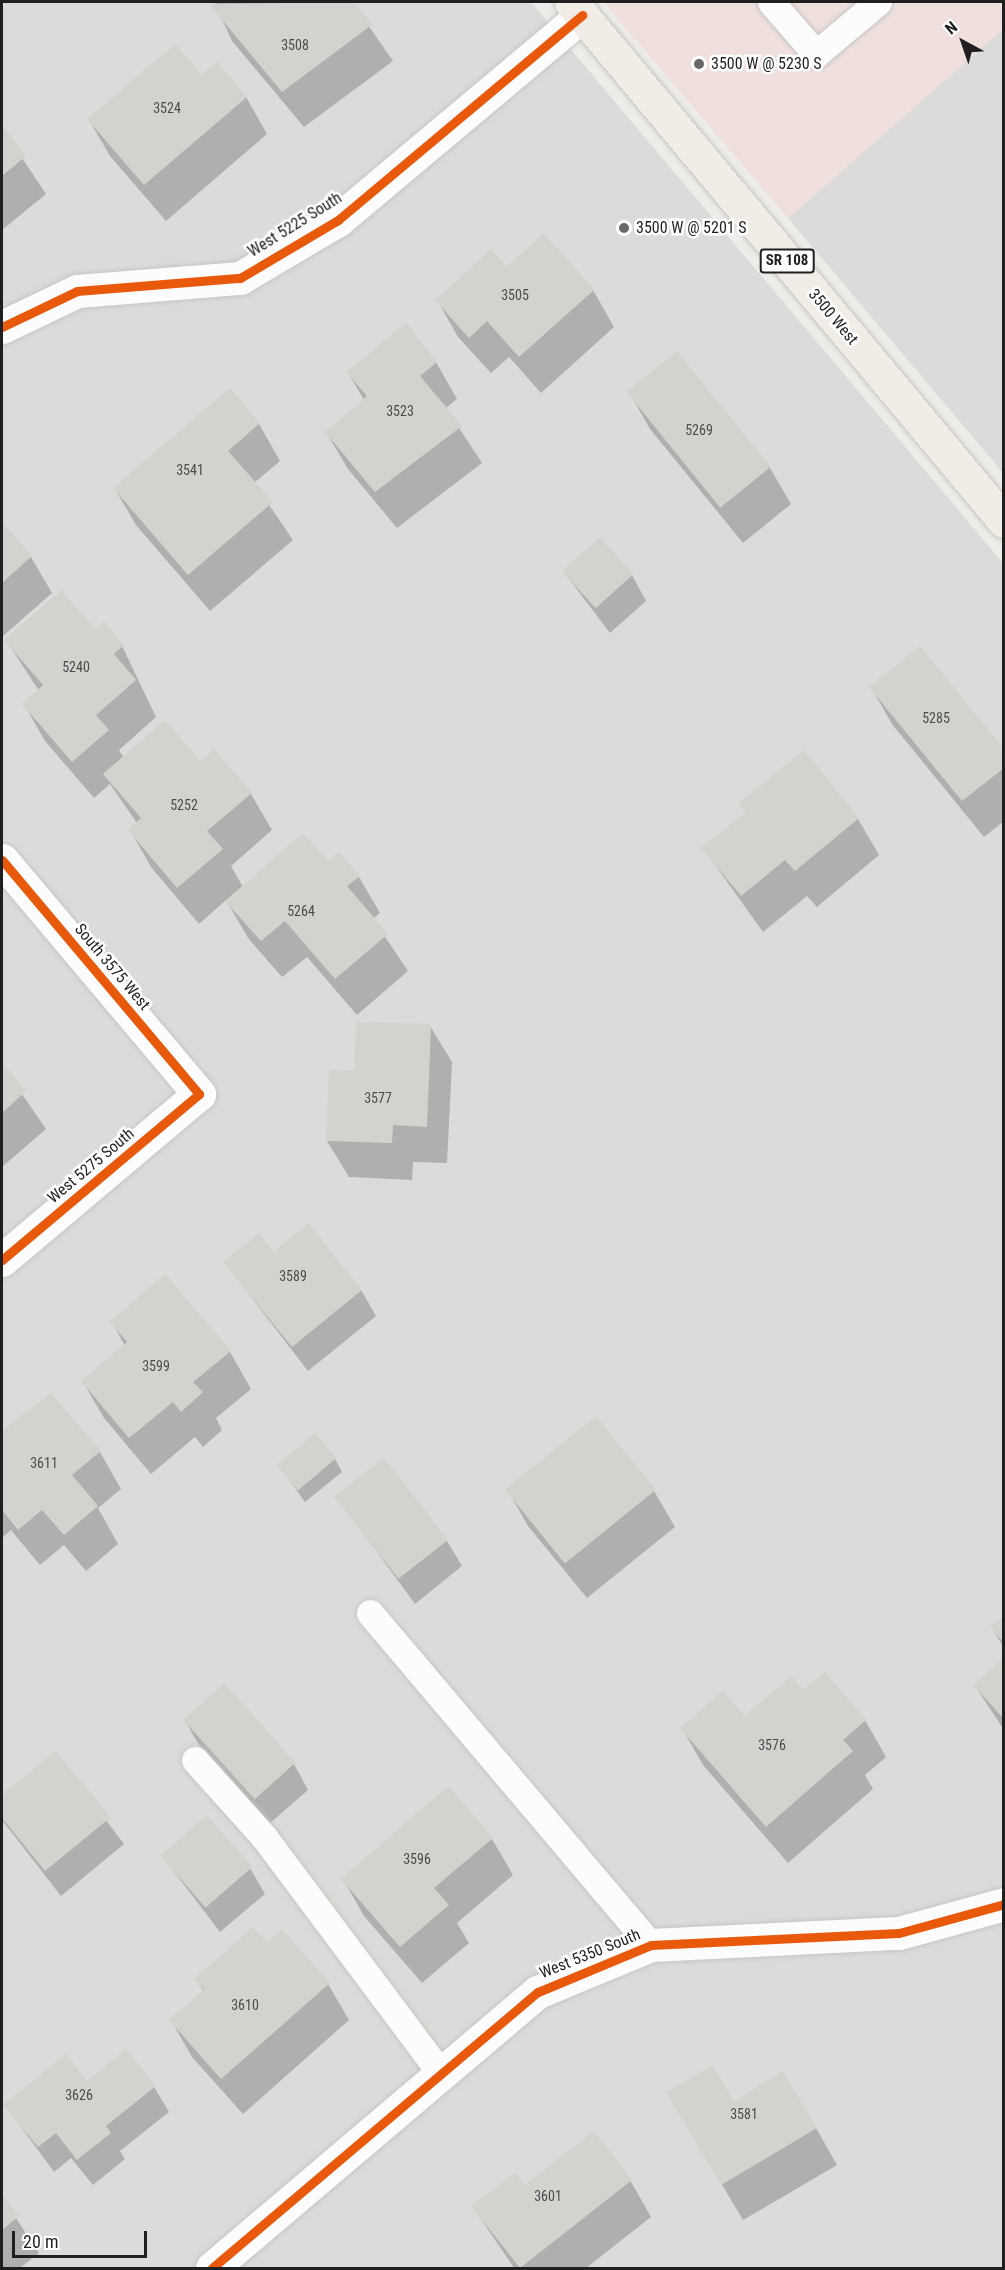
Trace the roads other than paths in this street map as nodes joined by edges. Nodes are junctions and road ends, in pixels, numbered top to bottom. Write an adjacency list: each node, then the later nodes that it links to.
1 (771, 2): 2 (lane)
2 (878, 2)
3 (577, 8): 4 (street, West 5225 South); 5 (main road, 3500 West / SR 108)
4 (2, 327)
5 (1004, 521)
6 (2, 860): 7 (street, South 3575 West)
7 (199, 1094): 8 (street, West 5275 South)
8 (2, 1260)
9 (370, 1613): 12 (lane)
10 (195, 1760): 13 (lane)
11 (1004, 1904): 12 (street, West 5350 South)
12 (651, 1945): 13 (street, West 5350 South)
13 (441, 2074): 14 (street, West 5350 South)
14 (212, 2268)

